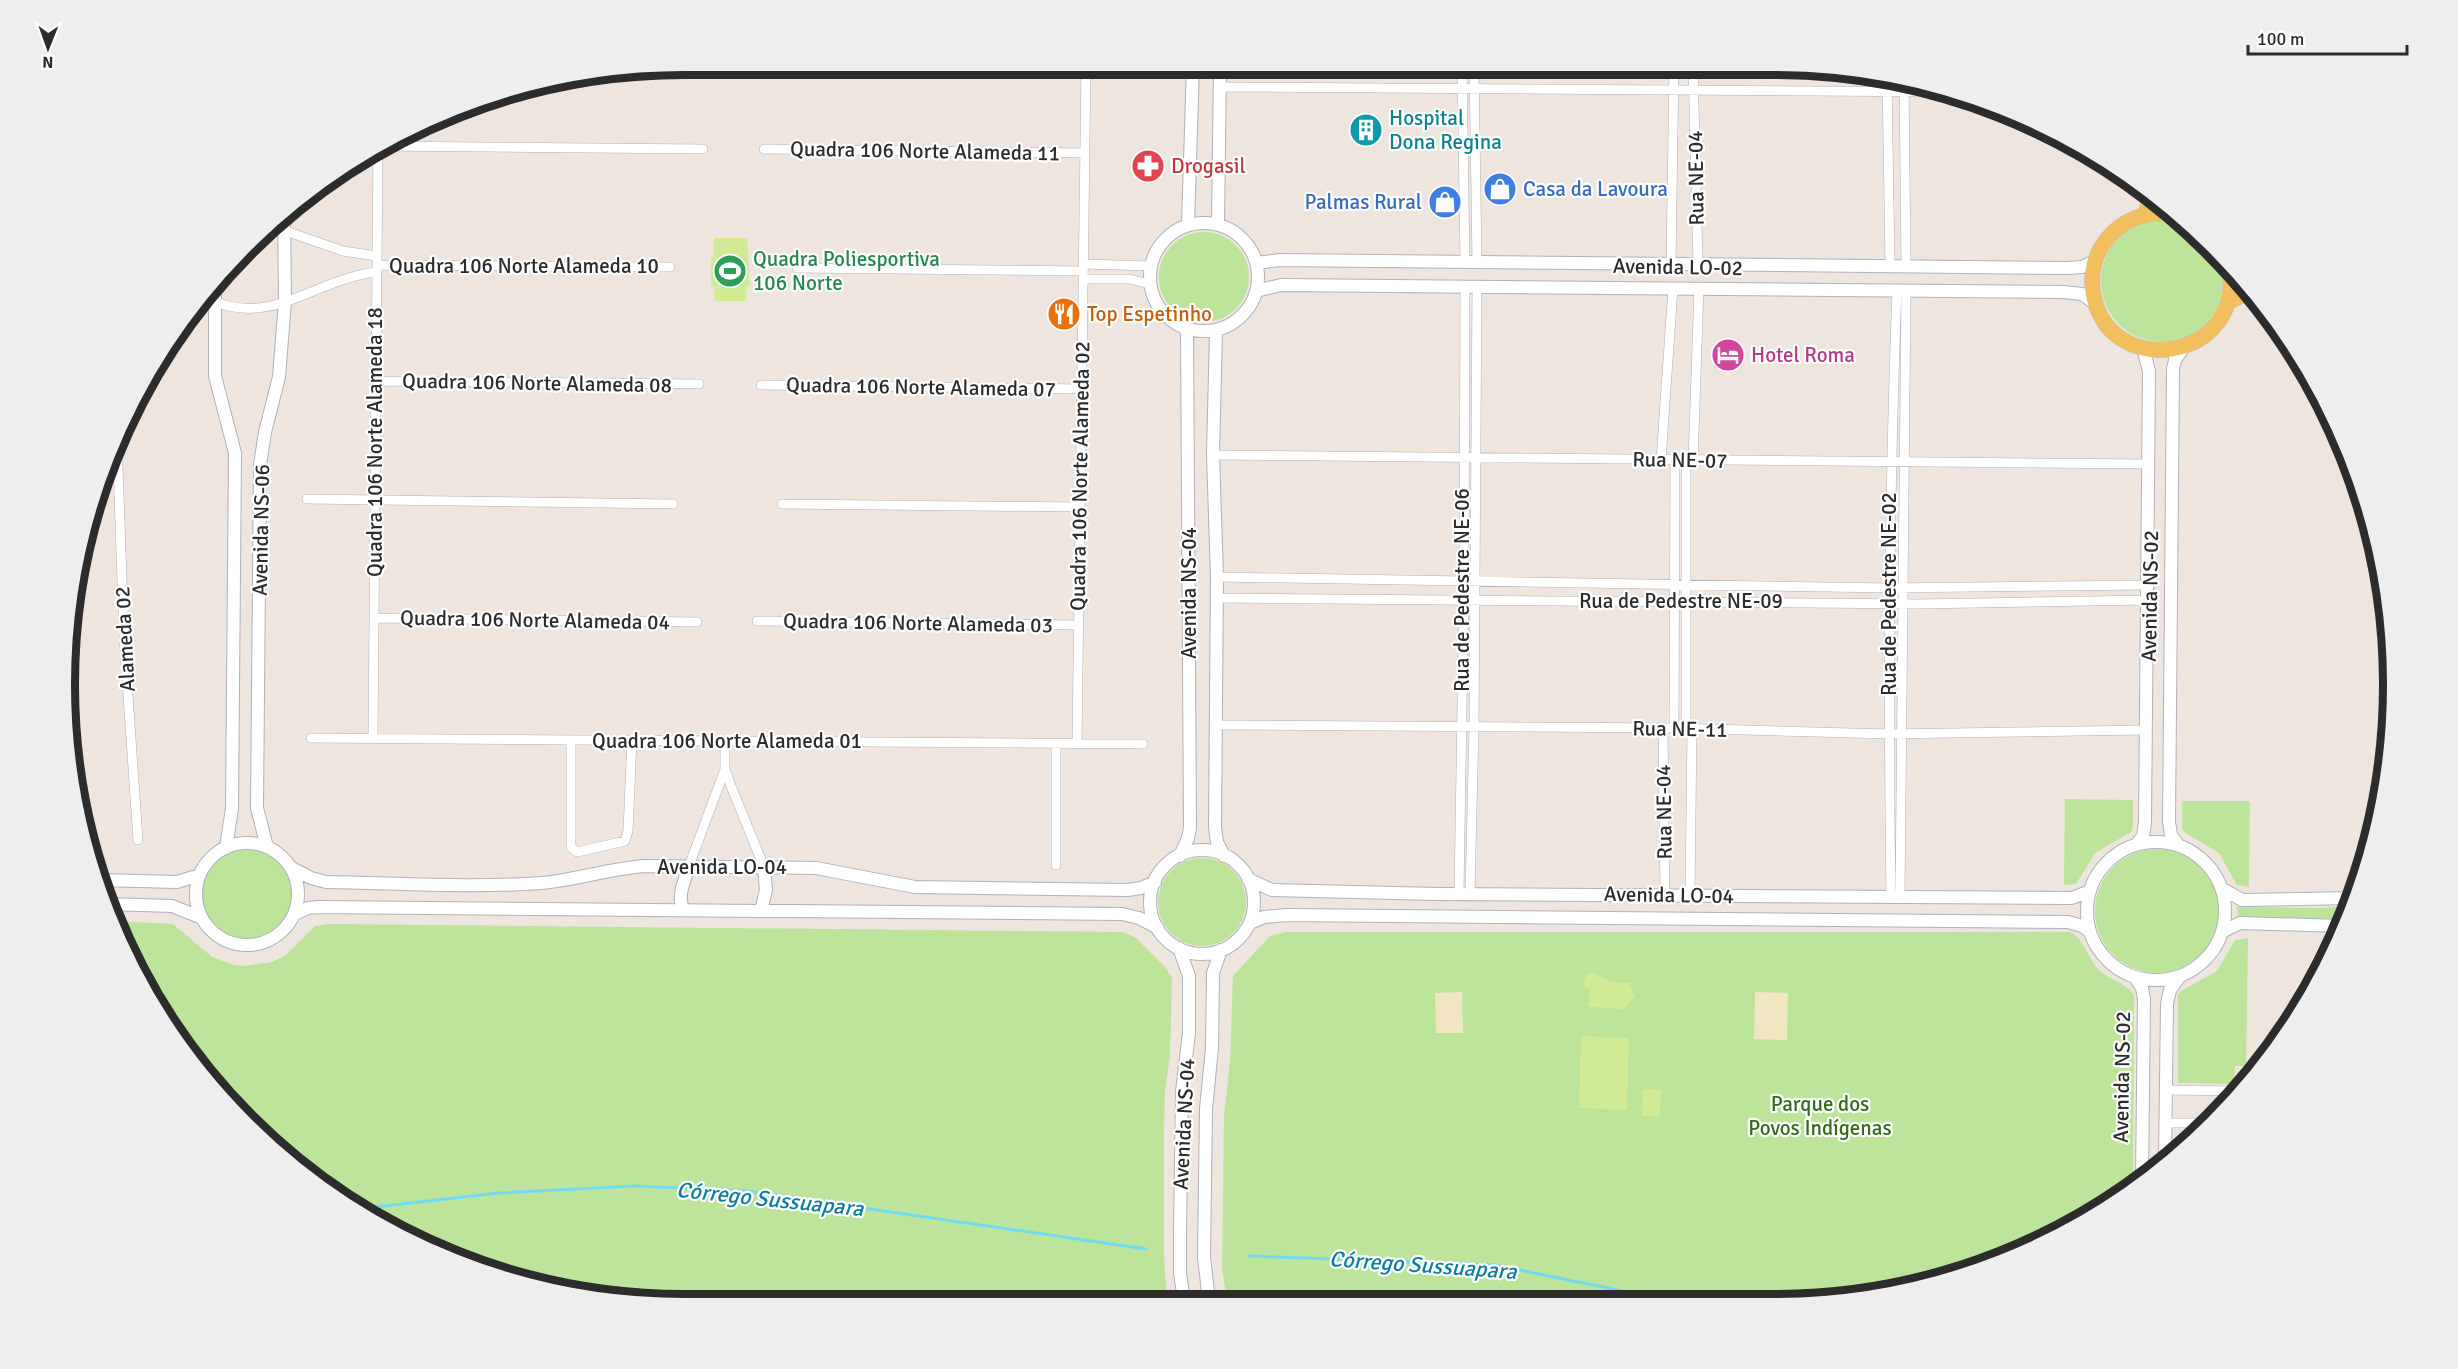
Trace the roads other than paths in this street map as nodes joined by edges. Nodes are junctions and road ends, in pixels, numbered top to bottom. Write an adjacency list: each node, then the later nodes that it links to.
1 (1086, 75): 20 (street, Quadra 106 Norte Alameda 02)
2 (1193, 75): 27 (street)
3 (1220, 75): 9 (street)
4 (1462, 75): 10 (street)
5 (1474, 75): 11 (street)
6 (1674, 75): 12 (street, Rua NE-04)
7 (1693, 75): 13 (street, Rua NE-04)
8 (1887, 86): 14 (street)
9 (1220, 87): 10 (street); 26 (street)
10 (1462, 90): 11 (street); 32 (street)
11 (1474, 90): 12 (street); 32 (street)
12 (1674, 91): 13 (street); 34 (street, Rua NE-04)
13 (1694, 91): 14 (street); 35 (street, Rua NE-04)
14 (1887, 92): 15 (street); 37 (street)
15 (1904, 92): 16 (street); 39 (street)
16 (1914, 92)
17 (400, 146): 18 (street)
18 (703, 148)
19 (764, 149): 20 (street, Quadra 106 Norte Alameda 11)
20 (1085, 153): 41 (street, Quadra 106 Norte Alameda 02)
21 (378, 158): 33 (street, Quadra 106 Norte Alameda 18)
22 (2148, 204): 24 (main road)
23 (2159, 213): 24 (main road)
24 (2145, 214): 30 (main road)
25 (285, 224): 29 (street, Avenida NS-06)
26 (1218, 224): 27 (street); 31 (street)
27 (1188, 225): 36 (street)
28 (280, 229): 29 (street)
29 (286, 230): 33 (street); 52 (street, Avenida NS-06)
30 (2096, 260): 39 (street, Avenida LO-02); 55 (main road)
31 (1257, 262): 32 (street, Avenida LO-02); 48 (street)
32 (1471, 262): 34 (street, Avenida LO-02)
33 (377, 264): 38 (street, Quadra 106 Norte Alameda 10); 52 (street); 60 (street, Quadra 106 Norte Alameda 18)
34 (1671, 264): 35 (street, Avenida LO-02)
35 (1698, 265): 37 (street, Avenida LO-02)
36 (1149, 266): 41 (street); 43 (street)
37 (1890, 266): 39 (street, Avenida LO-02)
38 (670, 267)
39 (1906, 267)
40 (797, 268): 41 (street)
41 (1083, 271): 43 (street); 63 (street, Quadra 106 Norte Alameda 02)
42 (2231, 282): 54 (main road)
43 (1149, 284): 56 (street)
44 (1471, 287): 45 (street, Avenida LO-02); 48 (street, Avenida LO-02); 65 (street, Rua de Pedestre NE-06); 66 (street, Rua de Pedestre NE-06)
45 (1673, 288): 46 (street, Avenida LO-02); 68 (street)
46 (1699, 289): 47 (street, Avenida LO-02); 70 (street)
47 (1901, 290): 55 (street, Avenida LO-02); 71 (street, Rua de Pedestre NE-02); 72 (street, Rua de Pedestre NE-02)
48 (1256, 291): 57 (street)
49 (2242, 295): 54 (main road)
50 (215, 296): 53 (street, Avenida NS-06)
51 (212, 300): 53 (street)
52 (285, 301): 53 (street); 118 (street, Avenida NS-06)
53 (215, 302): 119 (street, Avenida NS-06)
54 (2228, 302): 58 (main road)
55 (2096, 304): 59 (main road)
56 (1187, 328): 57 (street); 120 (street, Avenida NS-04)
57 (1216, 330): 64 (street, Avenida NS-04)
58 (2184, 347): 59 (main road); 117 (street, Avenida NS-02)
59 (2143, 348): 73 (street, Avenida NS-02)
60 (376, 381): 61 (street, Quadra 106 Norte Alameda 08); 75 (street, Quadra 106 Norte Alameda 18)
61 (699, 384)
62 (760, 386): 63 (street, Quadra 106 Norte Alameda 07)
63 (1082, 389): 78 (street, Quadra 106 Norte Alameda 02)
64 (1213, 455): 65 (street, Rua NE-07); 79 (street, Avenida NS-04)
65 (1463, 455): 66 (street, Rua NE-07); 80 (street, Rua de Pedestre NE-06)
66 (1475, 456): 68 (street, Rua NE-07); 81 (street, Rua de Pedestre NE-06)
67 (118, 460): 115 (street, Alameda 02)
68 (1661, 460): 69 (street, Rua NE-07)
69 (1675, 460): 70 (street, Rua NE-07); 83 (street)
70 (1690, 460): 71 (street, Rua NE-07); 83 (street)
71 (1890, 463): 72 (street, Rua NE-07); 85 (street, Rua de Pedestre NE-02)
72 (1905, 463): 73 (street, Rua NE-07); 84 (street, Rua de Pedestre NE-02)
73 (2148, 464): 82 (street, Avenida NS-02)
74 (307, 499): 75 (street)
75 (375, 500): 76 (street); 93 (street, Quadra 106 Norte Alameda 18)
76 (672, 504)
77 (782, 504): 78 (street)
78 (1080, 507): 96 (street, Quadra 106 Norte Alameda 02)
79 (1216, 577): 80 (street, Rua de Pedestre NE-09); 86 (street, Avenida NS-04)
80 (1464, 581): 81 (street, Rua de Pedestre NE-09); 87 (street, Rua de Pedestre NE-06)
81 (1475, 582): 83 (street, Rua de Pedestre NE-09); 88 (street, Rua de Pedestre NE-06)
82 (2147, 585): 84 (street, Rua de Pedestre NE-09); 89 (street, Avenida NS-02)
83 (1681, 586): 85 (street, Rua de Pedestre NE-09); 90 (street)
84 (1903, 587): 85 (street, Rua de Pedestre NE-09); 92 (street, Rua de Pedestre NE-02)
85 (1890, 588): 91 (street, Rua de Pedestre NE-02)
86 (1216, 598): 87 (street, Rua de Pedestre NE-09); 97 (street, Avenida NS-04)
87 (1462, 600): 88 (street, Rua de Pedestre NE-09); 98 (street, Rua de Pedestre NE-06)
88 (1474, 600): 90 (street, Rua de Pedestre NE-09); 99 (street, Rua de Pedestre NE-06)
89 (2147, 600): 92 (street, Rua de Pedestre NE-09); 103 (street, Avenida NS-02)
90 (1681, 601): 91 (street, Rua de Pedestre NE-09); 101 (street); 102 (street, Rua NE-04)
91 (1890, 603): 92 (street, Rua de Pedestre NE-09); 104 (street, Rua de Pedestre NE-02)
92 (1903, 603): 105 (street, Rua de Pedestre NE-02)
93 (374, 618): 95 (street, Quadra 106 Norte Alameda 04); 107 (street, Quadra 106 Norte Alameda 18)
94 (757, 621): 96 (street, Quadra 106 Norte Alameda 03)
95 (697, 622)
96 (1078, 625): 112 (street, Quadra 106 Norte Alameda 02)
97 (1215, 726): 98 (street, Rua NE-11); 121 (street, Avenida NS-04)
98 (1461, 726): 99 (street, Rua NE-11); 132 (street, Rua de Pedestre NE-06)
99 (1474, 727): 100 (street, Rua NE-11); 132 (street, Rua de Pedestre NE-06)
100 (1663, 728): 101 (street, Rua NE-11); 133 (street, Rua NE-04)
101 (1674, 728): 102 (street, Rua NE-11)
102 (1689, 729): 104 (street, Rua NE-11); 134 (street, Rua NE-04)
103 (2146, 730): 105 (street, Rua NE-11); 116 (street, Avenida NS-02)
104 (1888, 734): 105 (street, Rua NE-11); 135 (street, Rua de Pedestre NE-02)
105 (1901, 734): 135 (street, Rua de Pedestre NE-02)
106 (311, 738): 107 (street, Quadra 106 Norte Alameda 01)
107 (373, 738): 108 (street, Quadra 106 Norte Alameda 01)
108 (571, 740): 109 (street, Quadra 106 Norte Alameda 01); 109 (street)
109 (632, 740): 110 (street, Quadra 106 Norte Alameda 01)
110 (725, 741): 111 (street, Quadra 106 Norte Alameda 01); 114 (street)
111 (1056, 743): 112 (street, Quadra 106 Norte Alameda 01); 122 (street)
112 (1077, 743): 113 (street, Quadra 106 Norte Alameda 01)
113 (1143, 744)
114 (725, 768): 123 (street); 124 (street)
115 (138, 840)
116 (2136, 845): 117 (street, Avenida NS-02); 131 (street, Avenida NS-02)
117 (2179, 846): 130 (street, Avenida NS-02)
118 (267, 847): 119 (street); 125 (street)
119 (226, 848): 126 (street)
120 (1180, 856): 121 (street); 129 (street, Avenida NS-04)
121 (1224, 856): 127 (street, Avenida NS-04)
122 (1056, 865)
123 (689, 866): 124 (street, Avenida LO-04); 125 (street, Avenida LO-04); 138 (street)
124 (764, 867): 129 (street, Avenida LO-04); 139 (street)
125 (291, 868): 140 (street)
126 (200, 875): 128 (street); 141 (street)
127 (1248, 879): 132 (street, Avenida LO-04); 142 (street)
128 (107, 880)
129 (1155, 882): 144 (street)
130 (2221, 888): 136 (street); 146 (street, Avenida NS-02)
131 (2090, 891): 135 (street, Avenida LO-04); 145 (street, Avenida NS-02)
132 (1464, 893): 133 (street, Avenida LO-04)
133 (1665, 895): 134 (street, Avenida LO-04)
134 (1690, 895): 135 (street, Avenida LO-04)
135 (1895, 897)
136 (2344, 898)
137 (116, 904): 141 (street)
138 (684, 910): 139 (street, Avenida LO-04); 140 (street, Avenida LO-04)
139 (761, 911): 144 (street, Avenida LO-04)
140 (295, 914): 141 (street)
141 (202, 918)
142 (1250, 923): 145 (street, Avenida LO-04); 148 (street)
143 (2333, 926): 146 (street)
144 (1158, 928): 147 (street, Avenida NS-04)
145 (2090, 932): 150 (street, Avenida NS-02)
146 (2222, 932): 149 (street, Avenida NS-02)
147 (1179, 948): 148 (street); 157 (street, Avenida NS-04)
148 (1221, 950): 158 (street, Avenida NS-04)
149 (2180, 976): 150 (street, Avenida NS-02); 151 (street, Avenida NS-02)
150 (2135, 977): 156 (street, Avenida NS-02)
151 (2166, 1090): 152 (street); 153 (street, Avenida NS-02)
152 (2227, 1091)
153 (2166, 1123): 154 (street); 155 (street, Avenida NS-02)
154 (2196, 1123)
155 (2165, 1151)
156 (2142, 1170)
157 (1183, 1294)
158 (1208, 1294)

